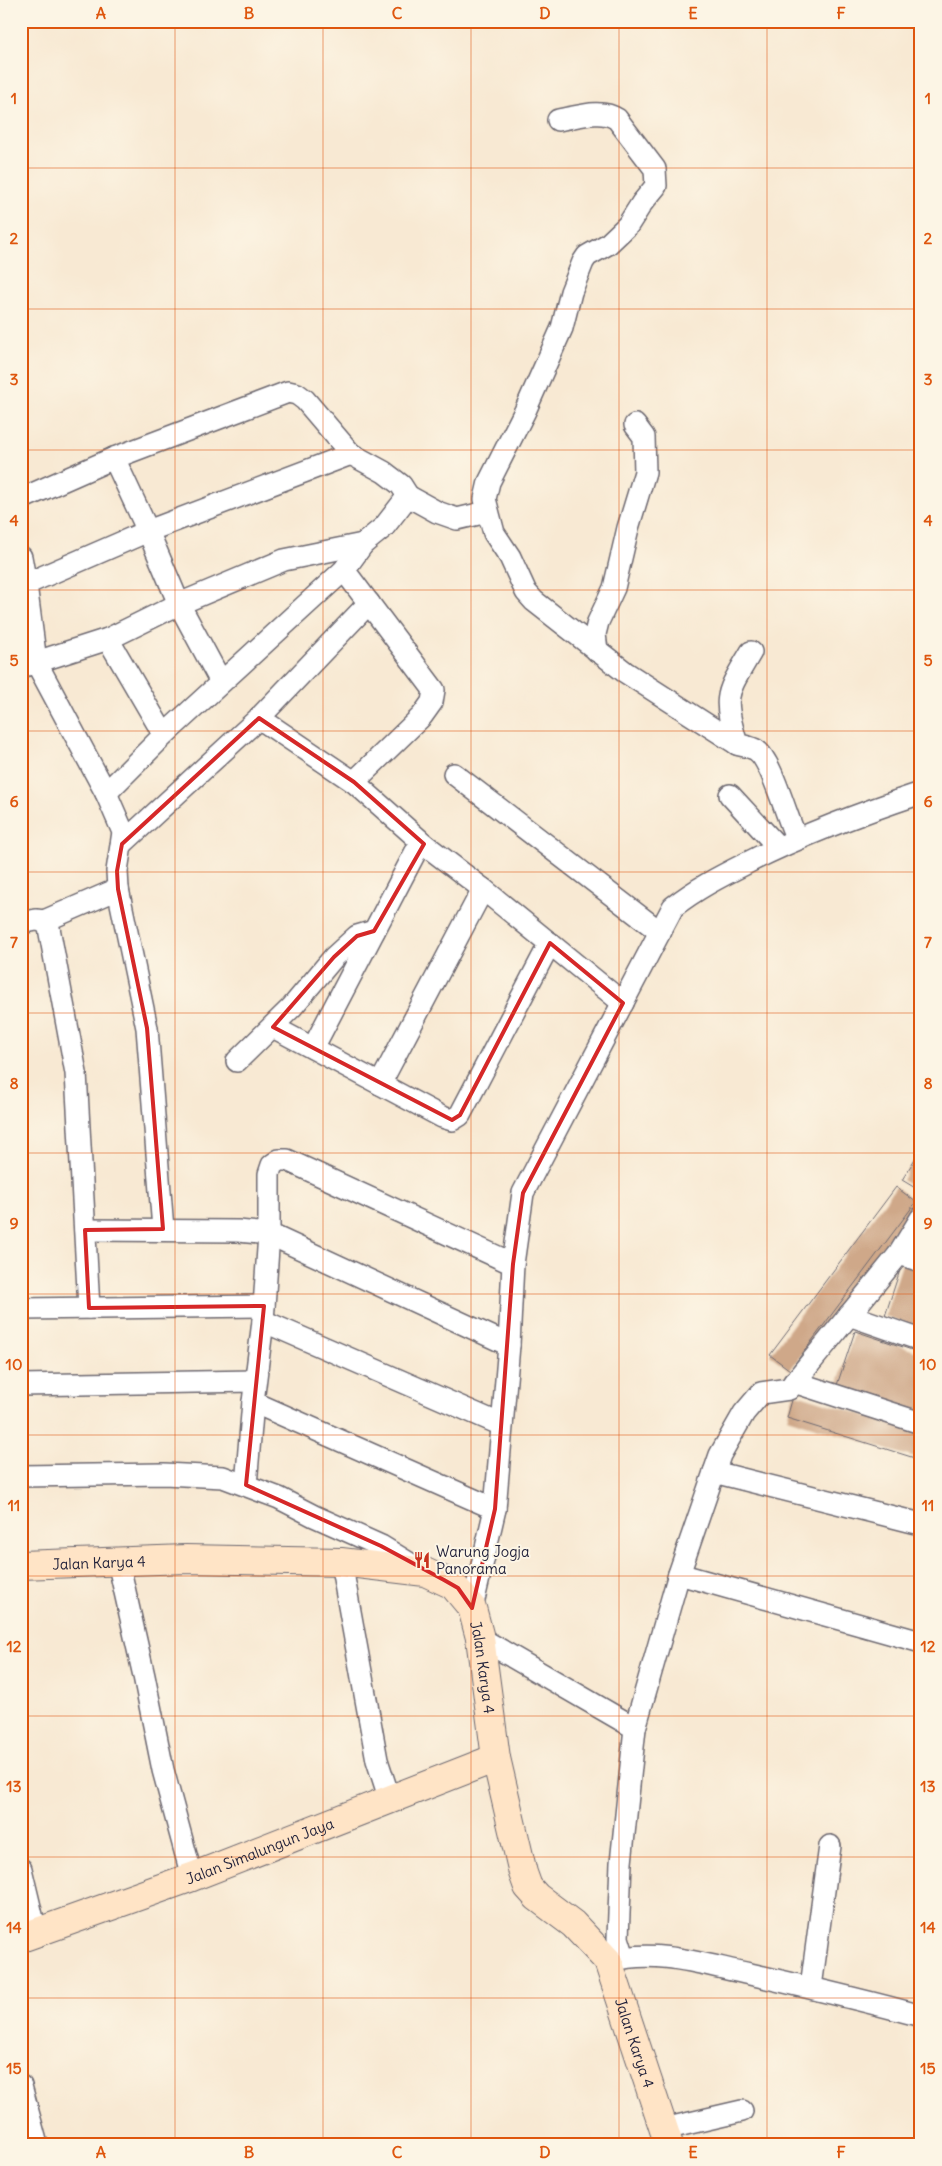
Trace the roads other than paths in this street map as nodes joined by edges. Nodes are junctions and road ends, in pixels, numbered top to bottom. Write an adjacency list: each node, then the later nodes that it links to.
1 (558, 120): 7 (street)
2 (635, 425): 16 (street)
3 (351, 454): 4 (street); 5 (street); 8 (street)
4 (114, 458): 6 (street); 8 (street)
5 (408, 496): 7 (street); 9 (street)
6 (21, 499)
7 (487, 512): 16 (street)
8 (148, 531): 12 (street); 14 (street)
9 (363, 544): 11 (street); 14 (street)
10 (21, 557): 12 (street)
11 (344, 570): 13 (street); 19 (street)
12 (26, 584): 18 (street)
13 (369, 603): 20 (street); 24 (street)
14 (179, 604): 15 (street); 19 (street)
15 (108, 639): 18 (street); 21 (street)
16 (597, 651): 22 (street)
17 (751, 652): 22 (street)
18 (29, 665): 26 (street)
19 (221, 682): 21 (street)
20 (259, 718): 24 (street); 29 (street)
21 (164, 735): 26 (street)
22 (737, 744): 28 (street)
23 (454, 774): 36 (street)
24 (354, 782): 30 (street)
25 (921, 792): 28 (street)
26 (106, 793): 29 (street)
27 (730, 794): 28 (street)
28 (787, 843): 36 (street)
29 (122, 844): 32 (street)
30 (424, 844): 31 (street); 35 (street)
31 (483, 889): 37 (street); 42 (street)
32 (118, 890): 33 (street); 44 (street)
33 (44, 921): 34 (street); 45 (street)
34 (21, 923)
35 (374, 931): 39 (street); 40 (street)
36 (660, 932): 38 (street)
37 (550, 943): 38 (street); 42 (street)
38 (622, 1003): 49 (street)
39 (273, 1027): 40 (street); 41 (street)
40 (313, 1048): 42 (street)
41 (237, 1060)
42 (380, 1084)
43 (921, 1218): 47 (street)
44 (163, 1229): 45 (street); 46 (street)
45 (84, 1230): 50 (street)
46 (269, 1234): 49 (street); 52 (street); 55 (street)
47 (899, 1254): 48 (street); 53 (street)
48 (921, 1261)
49 (513, 1264): 55 (street)
50 (89, 1308): 51 (street); 52 (street)
51 (21, 1309)
52 (263, 1314): 58 (street); 60 (street)
53 (849, 1315): 54 (street); 56 (street)
54 (921, 1340)
55 (509, 1345): 60 (street)
56 (794, 1382): 59 (street); 61 (street)
57 (21, 1385): 58 (street)
58 (254, 1392): 63 (street); 64 (street)
59 (921, 1423)
60 (502, 1425): 64 (street)
61 (714, 1472): 65 (street); 70 (street)
62 (21, 1476): 63 (street)
63 (246, 1485): 69 (street)
64 (495, 1509): 71 (street)
65 (921, 1524)
66 (118, 1561): 67 (main road, Jalan Karya 4); 68 (main road, Jalan Karya 4); 79 (street)
67 (341, 1562): 69 (main road, Jalan Karya 4); 76 (street)
68 (21, 1565)
69 (425, 1572): 71 (main road, Jalan Karya 4)
70 (679, 1574): 73 (street); 74 (street)
71 (472, 1608): 72 (main road, Jalan Karya 4)
72 (480, 1638): 74 (street); 75 (main road, Jalan Karya 4)
73 (921, 1642)
74 (635, 1728): 81 (street)
75 (496, 1758): 76 (main road, Jalan Simalungun Jaya); 81 (main road, Jalan Karya 4)
76 (390, 1800): 79 (main road, Jalan Simalungun Jaya)
77 (830, 1846): 82 (street)
78 (21, 1869): 80 (street)
79 (192, 1877): 80 (main road, Jalan Simalungun Jaya)
80 (29, 1935)
81 (616, 1959): 82 (street); 86 (main road, Jalan Karya 4)
82 (811, 1987): 83 (street)
83 (921, 2016)
84 (21, 2086): 87 (street)
85 (742, 2110): 86 (street)
86 (667, 2137)
87 (37, 2145)

